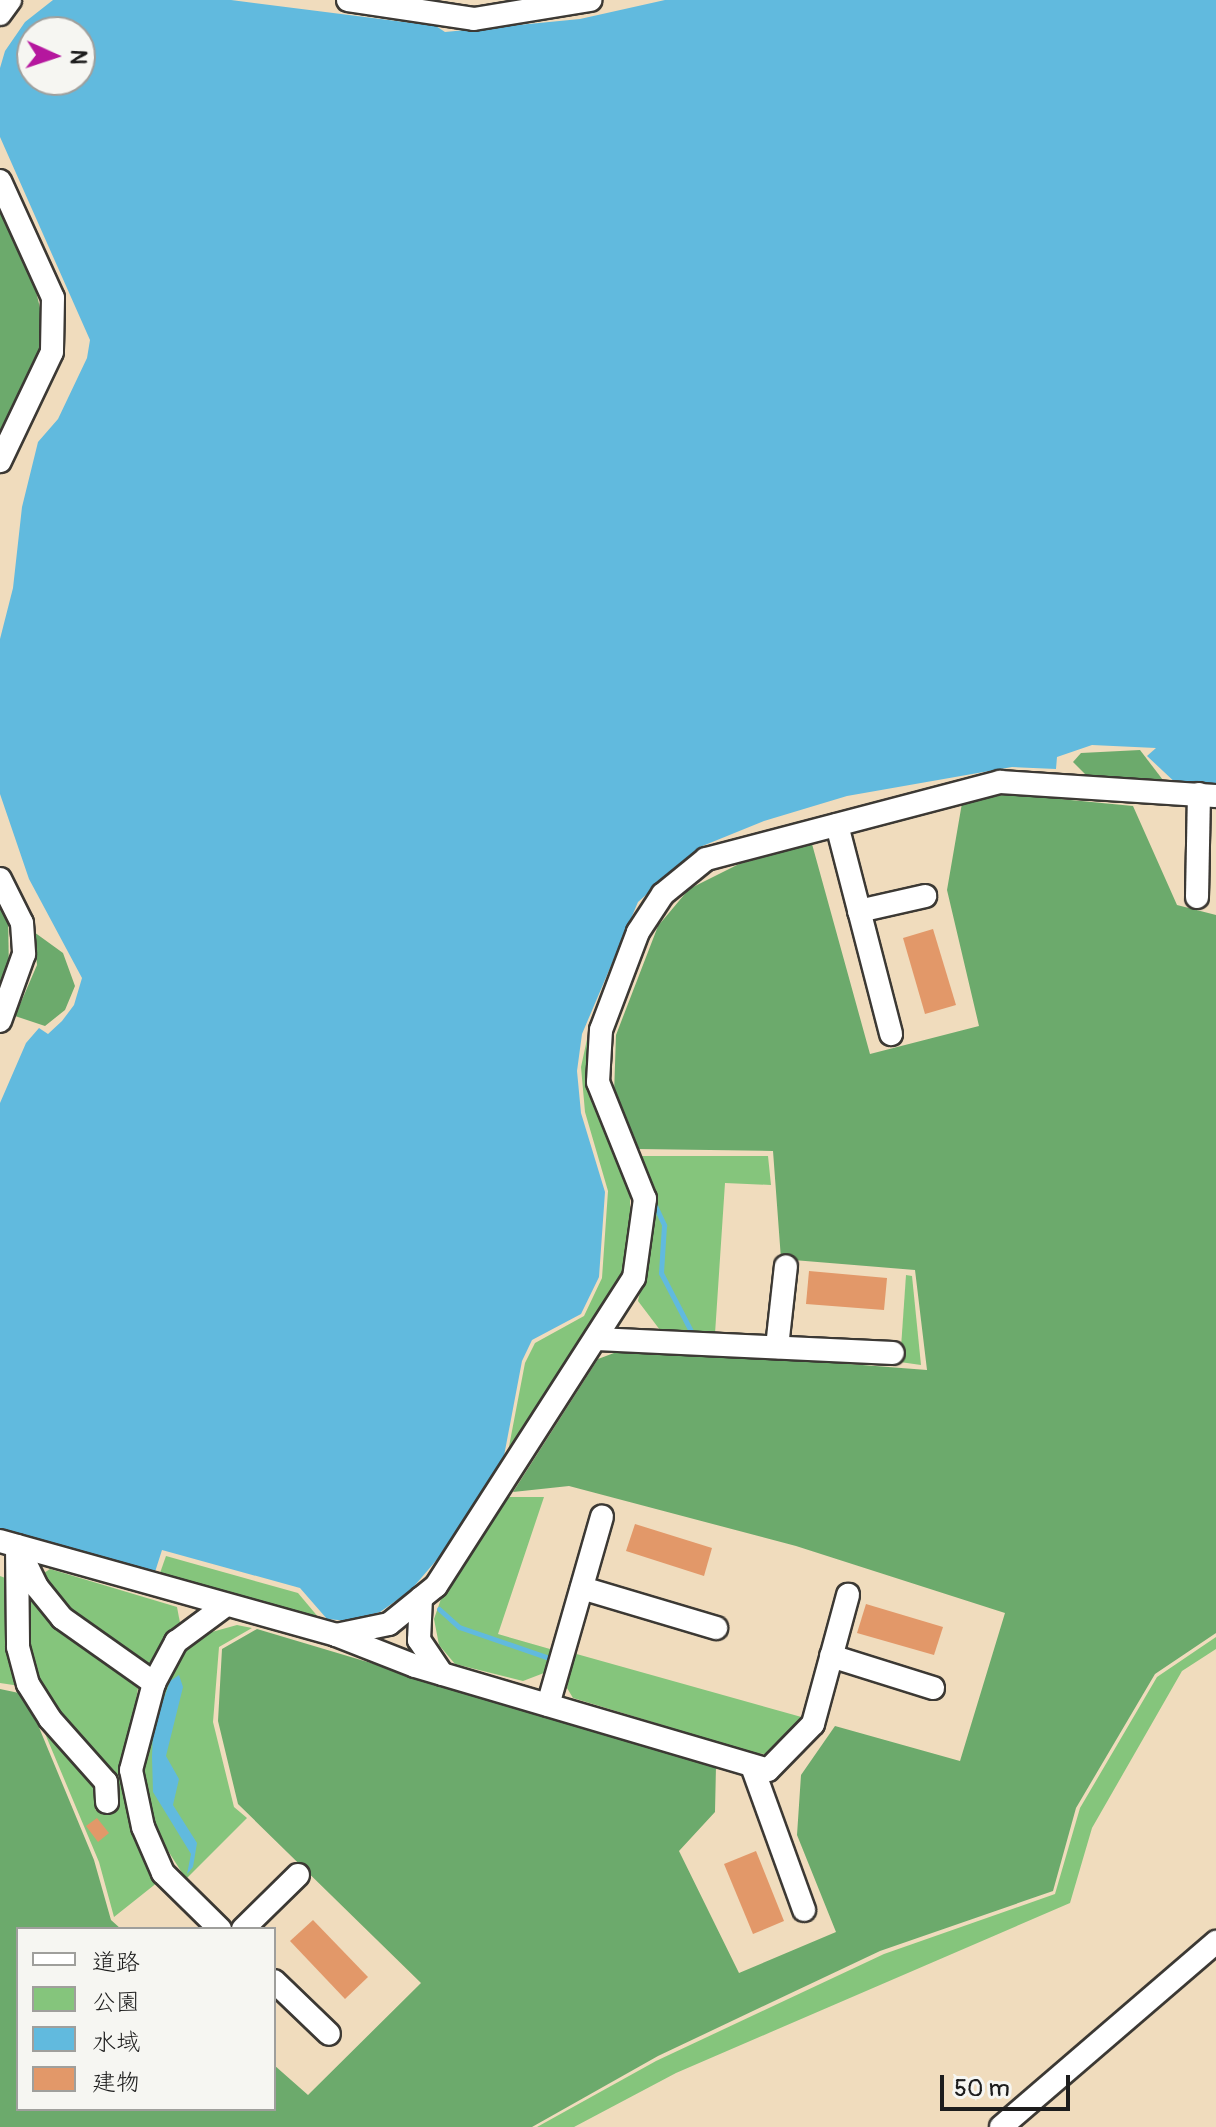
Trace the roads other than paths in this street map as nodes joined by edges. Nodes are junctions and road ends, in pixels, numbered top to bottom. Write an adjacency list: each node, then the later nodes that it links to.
1 (10, 0): 5 (street)
2 (348, 0): 4 (street)
3 (590, 0): 4 (street)
4 (399, 5)
5 (0, 14)
6 (0, 181): 7 (street)
7 (0, 461)
8 (1208, 795): 9 (street); 10 (street)
9 (837, 825): 14 (street); 18 (street)
10 (1207, 843): 13 (street)
11 (0, 879): 15 (street)
12 (925, 896): 14 (street)
13 (1197, 897)
14 (859, 911): 16 (street)
15 (0, 1021)
16 (891, 1034)
17 (786, 1266): 19 (street)
18 (597, 1339): 19 (street); 25 (street)
19 (777, 1347): 20 (street)
20 (893, 1353)
21 (602, 1517): 23 (street)
22 (6, 1548): 26 (street); 31 (street); 35 (street)
23 (582, 1588): 27 (street); 33 (street)
24 (848, 1595): 29 (street)
25 (421, 1598): 28 (street); 30 (street)
26 (226, 1605): 28 (street); 31 (street)
27 (716, 1628)
28 (336, 1635): 30 (street)
29 (831, 1656): 32 (street); 34 (street)
30 (442, 1674): 33 (street)
31 (154, 1683): 38 (street)
32 (933, 1688)
33 (548, 1705): 34 (street)
34 (752, 1766): 37 (street)
35 (107, 1802)
36 (298, 1875): 39 (street)
37 (804, 1910)
38 (218, 1927)
39 (245, 1927)
40 (1216, 1942): 43 (street)
41 (276, 1983): 42 (street)
42 (329, 2034)
43 (1001, 2127)

